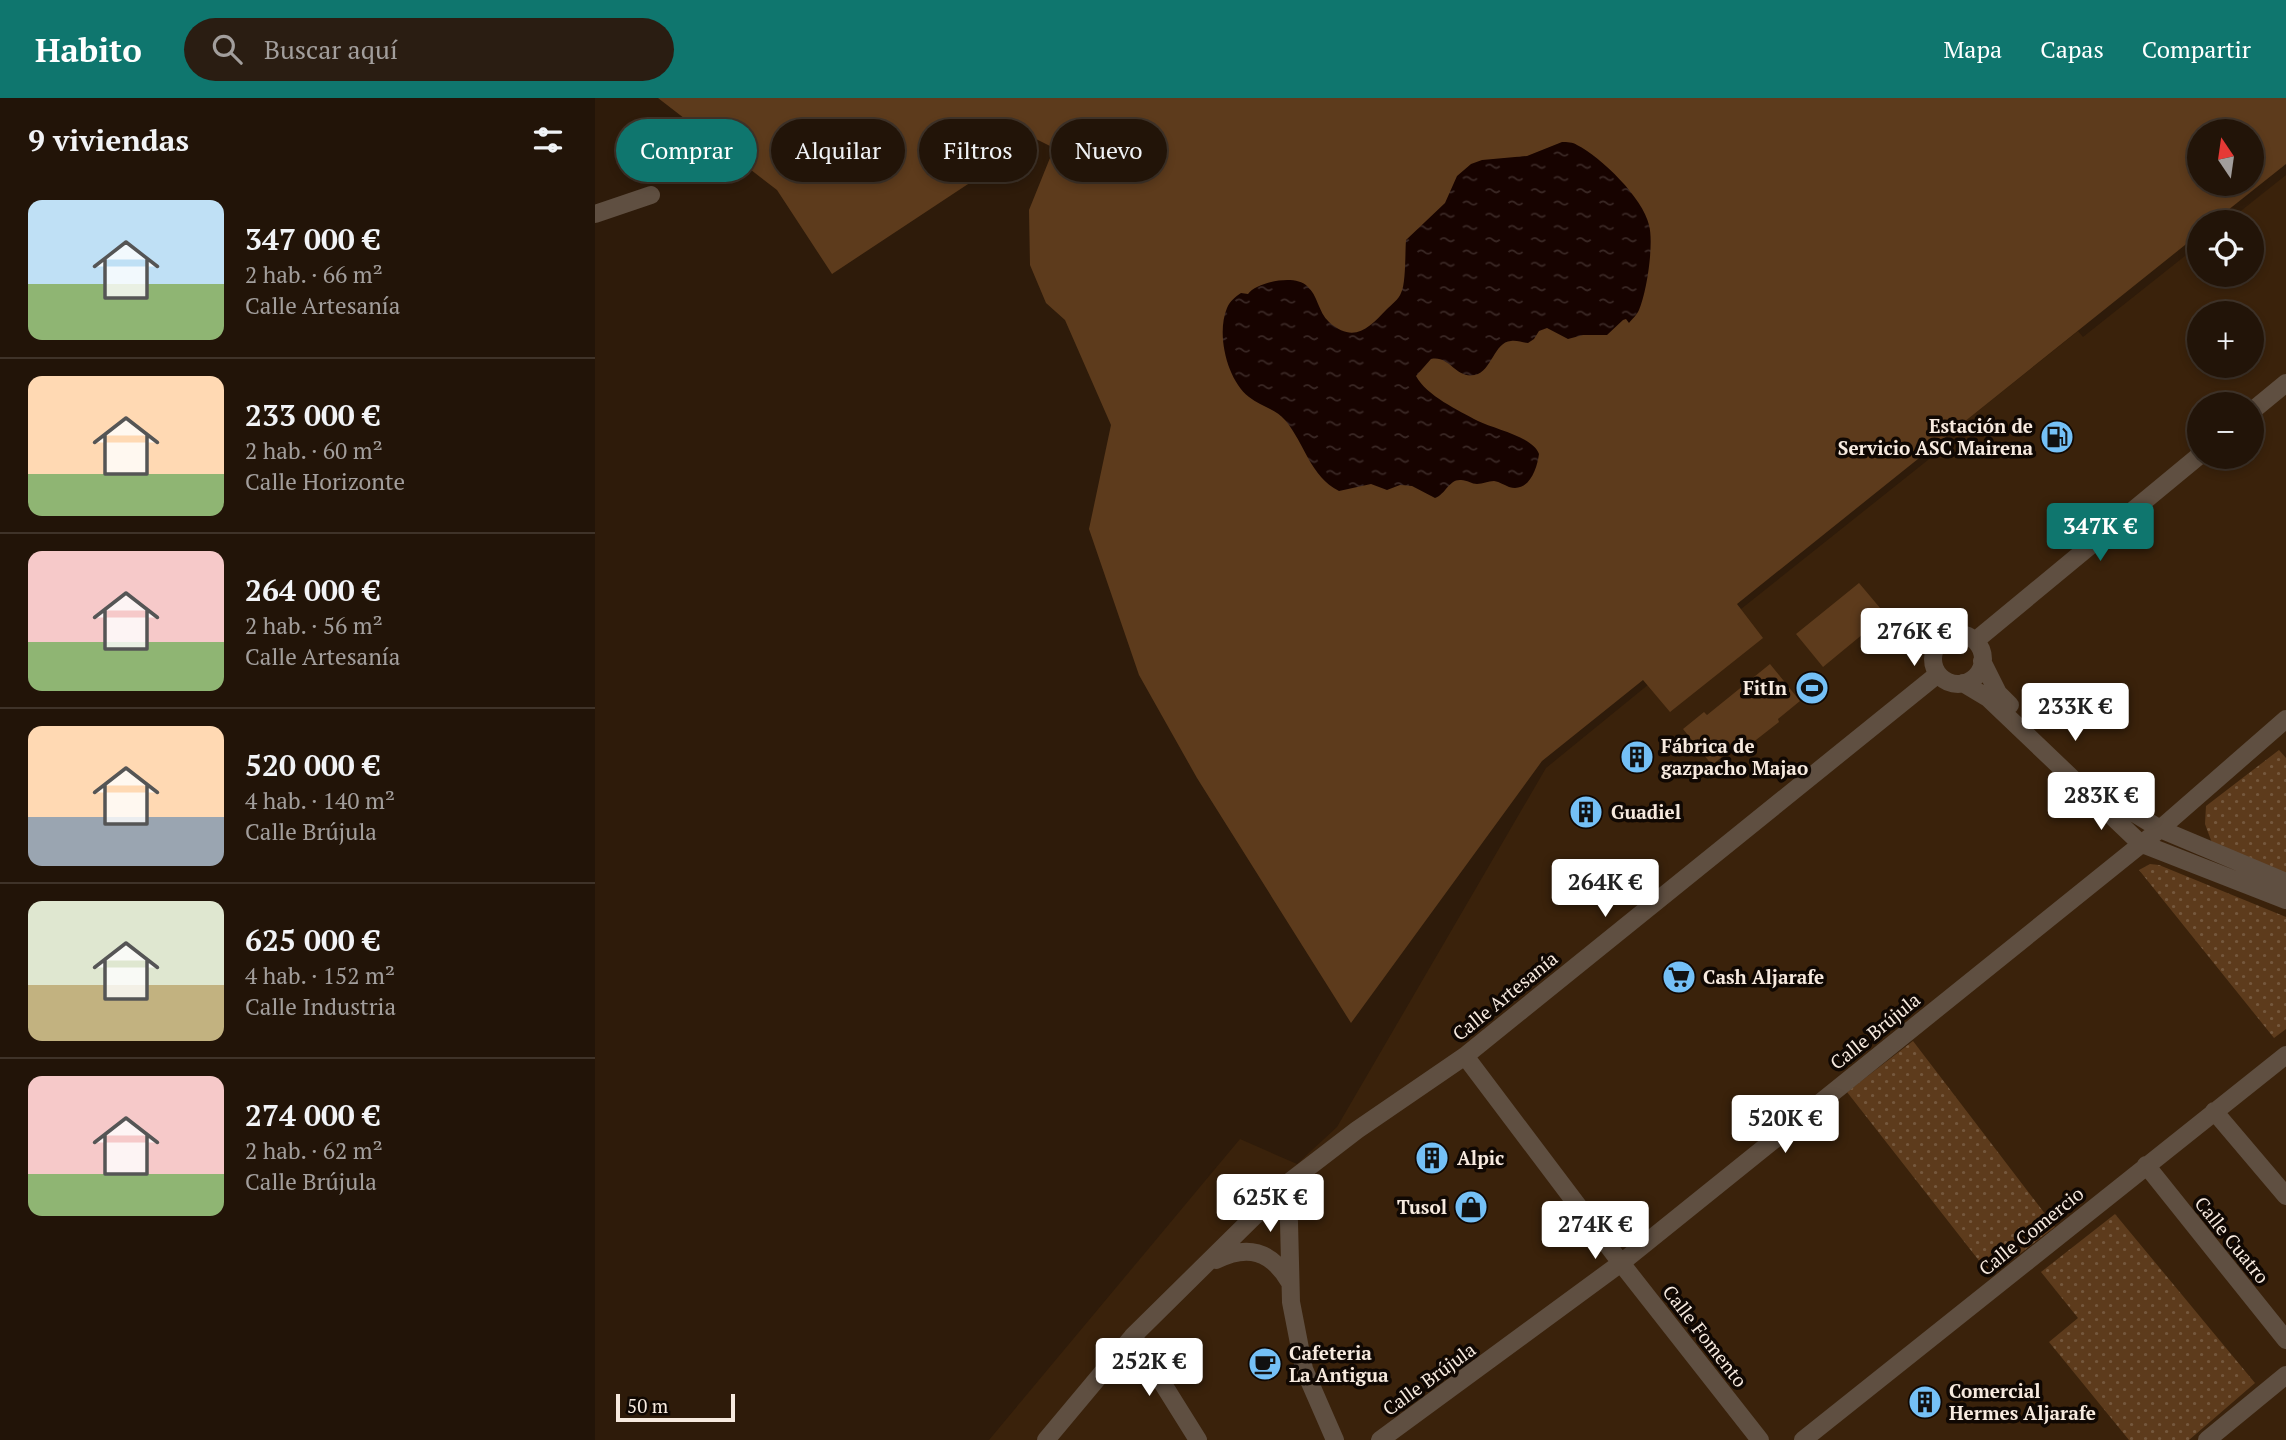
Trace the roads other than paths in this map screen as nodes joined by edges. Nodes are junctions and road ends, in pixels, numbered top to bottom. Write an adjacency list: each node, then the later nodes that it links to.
1 (651, 195): 2 (street)
2 (595, 214)
3 (2286, 383): 4 (street)
4 (2264, 401)
5 (2187, 466): 6 (street)
6 (1975, 641): 7 (street); 8 (street)
7 (1982, 661): 9 (street); 11 (street)
8 (1938, 674): 9 (street); 16 (street, Calle Artesanía)
9 (1963, 683): 12 (street)
10 (2286, 719): 11 (street, Calle Brújula)
11 (2159, 829): 12 (street, Calle Brújula); 13 (street)
12 (2140, 843): 14 (street); 21 (street, Calle Brújula)
13 (2286, 882)
14 (2286, 900)
15 (2286, 1055): 17 (street, Calle Comercio)
16 (1465, 1056): 19 (street, Calle Artesanía); 21 (street, Calle Fomento)
17 (2214, 1111): 18 (street, Calle Comercio); 20 (street)
18 (2146, 1166): 25 (street, Calle Cuatro); 32 (street, Calle Comercio)
19 (1288, 1183): 22 (street, Calle Artesanía); 23 (street)
20 (2286, 1196)
21 (1621, 1263): 30 (street, Calle Brújula); 31 (street, Calle Fomento)
22 (1204, 1266): 23 (street); 24 (street, Calle Artesanía)
23 (1290, 1284): 29 (street)
24 (1133, 1336): 27 (street, Calle Artesanía); 28 (street)
25 (2286, 1340)
26 (2286, 1375): 33 (street)
27 (1046, 1440)
28 (1198, 1440)
29 (1335, 1440)
30 (1380, 1440)
31 (1760, 1440)
32 (1803, 1440)
33 (2207, 1440)

